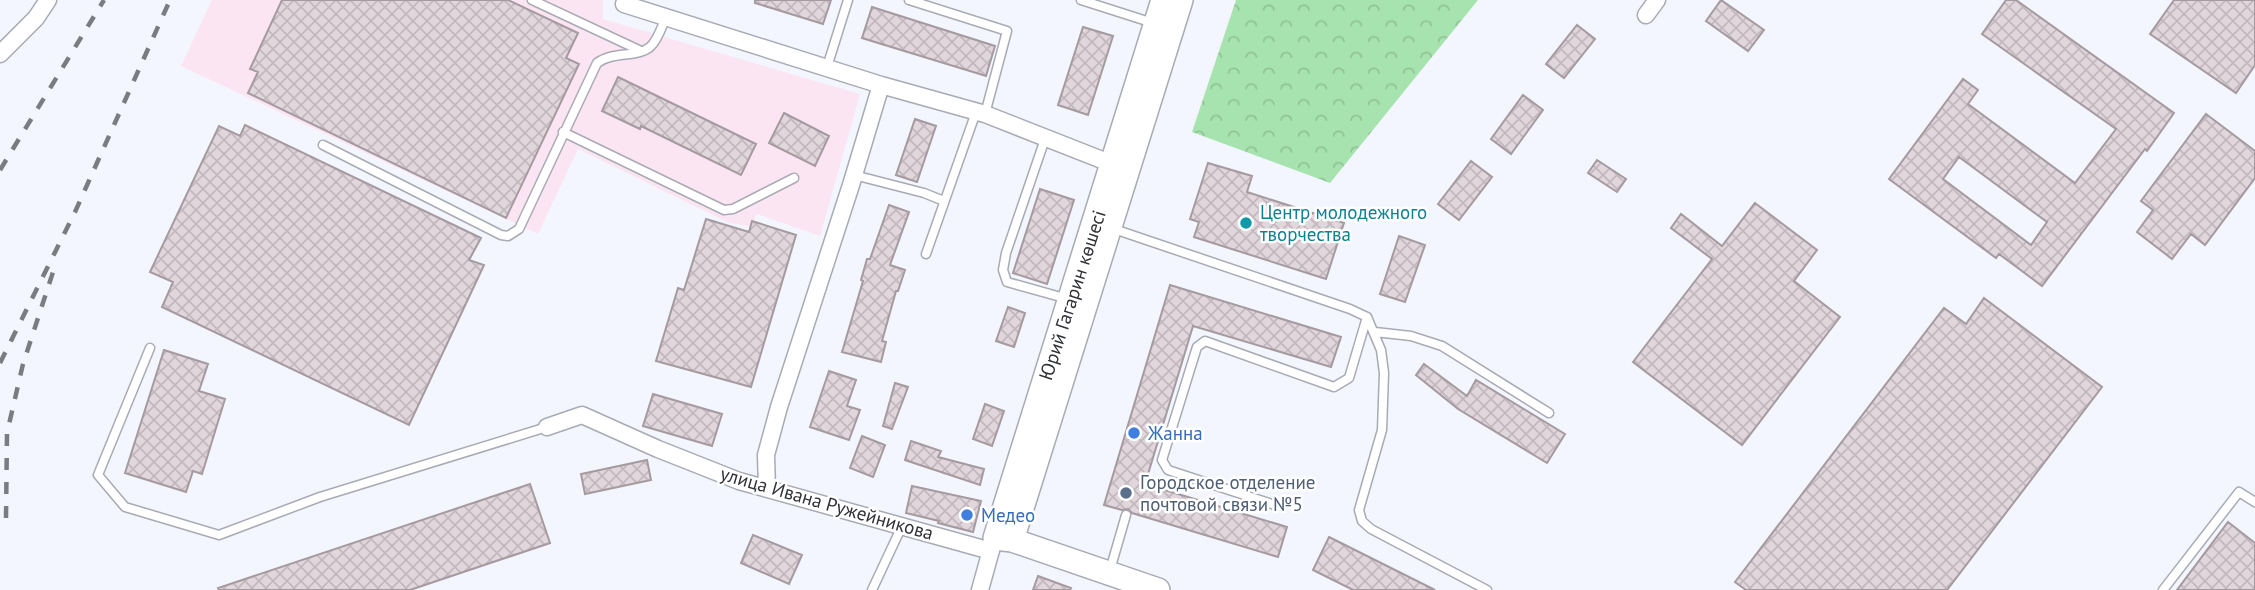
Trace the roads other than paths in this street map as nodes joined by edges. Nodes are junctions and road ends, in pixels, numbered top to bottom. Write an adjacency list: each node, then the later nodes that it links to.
1 (48, 0): 14 (street)
2 (532, 0): 13 (lane)
3 (848, 0): 15 (lane)
4 (909, 0): 17 (lane)
5 (1081, 0): 12 (lane)
6 (1163, 0): 12 (main road, Юрий Гагарин көшесі)
7 (1181, 0): 21 (main road, Юрий Гагарин көшесі)
8 (1657, 0): 10 (street)
9 (633, 4): 11 (street)
10 (1646, 15)
11 (666, 17): 13 (lane); 15 (street)
12 (1156, 24): 21 (main road, Юрий Гагарин көшесі)
13 (642, 51): 18 (lane)
14 (0, 54)
15 (827, 67): 16 (street)
16 (881, 85): 17 (street); 22 (street)
17 (981, 113): 19 (street); 24 (lane)
18 (564, 132): 20 (lane); 23 (lane)
19 (1046, 136): 21 (street); 27 (lane)
20 (323, 145)
21 (1121, 167): 25 (main road, Юрий Гагарин көшесі)
22 (854, 175): 24 (lane); 33 (street)
23 (794, 178)
24 (944, 201): 26 (lane)
25 (1103, 225): 27 (main road, Юрий Гагарин көшесі); 28 (lane)
26 (926, 254)
27 (1078, 303): 38 (main road, Юрий Гагарин көшесі)
28 (1367, 317): 29 (lane); 35 (lane)
29 (1375, 332): 31 (lane); 43 (lane)
30 (150, 348): 32 (lane)
31 (1549, 413)
32 (547, 427): 33 (street, улица Ивана Ружейникова)
33 (767, 489): 37 (street, улица Ивана Ружейникова)
34 (2255, 502): 44 (lane)
35 (1275, 505)
36 (1126, 515): 39 (lane)
37 (902, 526): 38 (street, улица Ивана Ружейникова); 40 (lane)
38 (999, 543): 39 (main road); 41 (street, Юрий Гагарин көшесі)
39 (1108, 573): 42 (main road)
40 (872, 590)
41 (980, 590)
42 (1158, 590)
43 (1487, 590)
44 (2163, 590)

